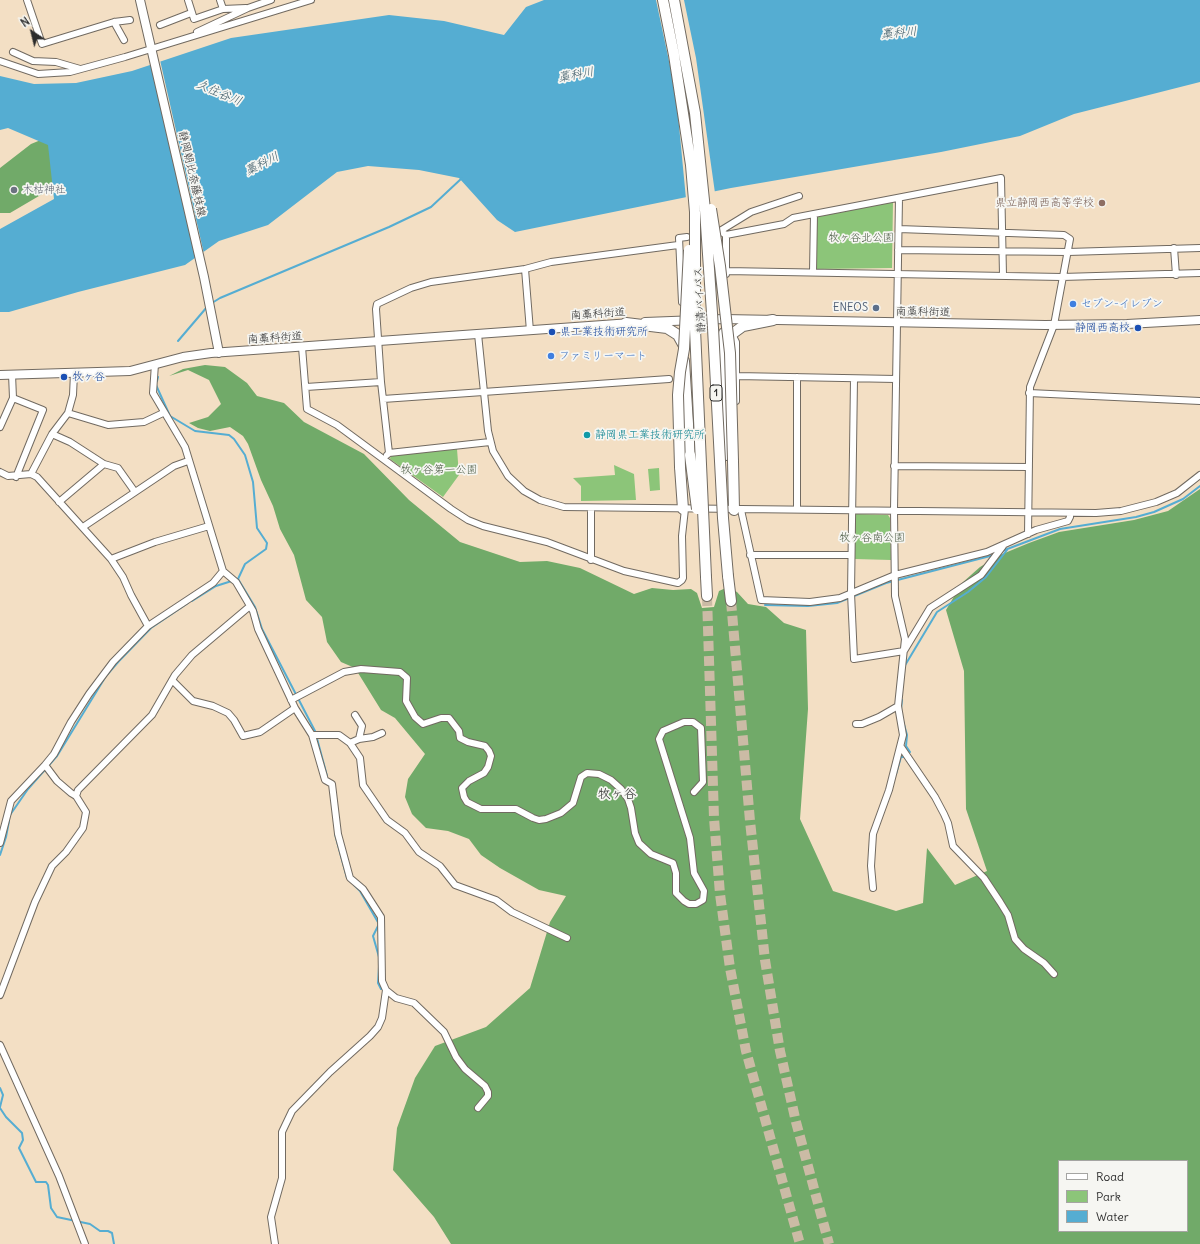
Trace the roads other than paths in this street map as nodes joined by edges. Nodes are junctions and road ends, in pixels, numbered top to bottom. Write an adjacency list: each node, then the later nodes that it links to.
1 (27, 0): 13 (street)
2 (140, 0): 17 (main road, 静岡朝比奈藤枝線)
3 (188, 0): 11 (street)
4 (220, 0): 10 (street)
5 (271, 0): 9 (street)
6 (311, 0): 15 (street)
7 (662, 0): 21 (highway, 静清バイパス / 1)
8 (674, 0): 22 (highway, 静清バイパス / 1)
9 (248, 8): 10 (street); 15 (street)
10 (223, 9): 11 (street)
11 (191, 13): 14 (street)
12 (130, 20): 13 (street)
13 (114, 22): 16 (street)
14 (160, 25)
15 (189, 37): 17 (street)
16 (124, 40)
17 (152, 50): 20 (street); 58 (main road, 静岡朝比奈藤枝線)
18 (13, 52): 20 (street)
19 (0, 61): 20 (street)
20 (81, 70)
21 (688, 146): 95 (highway, 1, bridge); 113 (highway, 静清バイパス / 1, bridge)
22 (700, 148): 81 (highway, 1, bridge); 112 (highway, 静清バイパス / 1, bridge)
23 (799, 196): 28 (street)
24 (899, 198): 25 (street); 26 (street); 27 (street)
25 (814, 214): 28 (street); 38 (street)
26 (899, 229): 27 (street); 33 (street)
27 (1002, 232): 34 (street); 35 (street)
28 (726, 236): 37 (street)
29 (687, 237): 30 (street)
30 (678, 245): 36 (street); 45 (street)
31 (1174, 248): 32 (street); 34 (street); 42 (street)
32 (1200, 248)
33 (898, 250): 35 (street); 39 (street)
34 (1069, 250): 35 (street); 43 (street)
35 (1003, 252): 41 (street)
36 (525, 269): 51 (street); 54 (street)
37 (726, 271): 38 (street); 44 (street)
38 (813, 272): 39 (street)
39 (898, 273): 41 (street); 48 (street)
40 (1200, 273): 42 (street)
41 (1003, 275): 43 (street)
42 (1176, 275): 43 (street)
43 (1062, 277): 50 (street)
44 (724, 319): 45 (main road, 南藁科街道); 46 (main road, 南藁科街道); 57 (highway, 1)
45 (682, 320): 49 (main road, 南藁科街道); 55 (highway, 1)
46 (773, 320): 48 (main road, 南藁科街道); 53 (highway)
47 (1200, 320): 50 (main road, 南藁科街道)
48 (897, 322): 50 (main road, 南藁科街道); 67 (street)
49 (626, 323): 51 (main road, 南藁科街道); 55 (highway)
50 (1054, 325): 71 (street)
51 (530, 330): 52 (main road, 南藁科街道)
52 (478, 334): 54 (main road, 南藁科街道); 70 (street)
53 (732, 334): 57 (highway); 63 (street)
54 (378, 341): 56 (main road, 南藁科街道); 68 (street)
55 (683, 344): 113 (highway, 1, bridge)
56 (302, 347): 58 (main road, 南藁科街道); 69 (street)
57 (724, 347): 81 (highway, 1)
58 (219, 352): 59 (main road, 南藁科街道)
59 (155, 364): 60 (main road, 南藁科街道); 76 (street)
60 (74, 373): 61 (main road, 南藁科街道); 75 (street)
61 (12, 374): 62 (main road, 南藁科街道); 72 (street)
62 (0, 375)
63 (736, 376): 64 (street); 91 (street)
64 (797, 377): 66 (street); 96 (street)
65 (669, 379): 70 (street)
66 (854, 379): 67 (street); 97 (street)
67 (896, 379): 85 (street)
68 (381, 382): 69 (street); 73 (street)
69 (306, 387): 82 (street)
70 (485, 391): 73 (street); 79 (street)
71 (1029, 393): 74 (street); 86 (street)
72 (13, 398): 77 (street); 89 (street)
73 (383, 398): 80 (street)
74 (1200, 401)
75 (68, 413): 76 (street); 78 (street)
76 (163, 413): 83 (street)
77 (0, 428)
78 (52, 434): 84 (street); 88 (street)
79 (490, 442): 80 (street); 94 (street)
80 (389, 453): 82 (street)
81 (730, 458): 91 (highway, 1); 112 (highway, 1, bridge)
82 (384, 460): 109 (street)
83 (188, 461): 92 (street); 102 (street)
84 (104, 464): 92 (street); 93 (street)
85 (894, 466): 86 (street); 99 (street)
86 (1029, 467): 100 (street)
87 (0, 472): 89 (street)
88 (31, 474): 89 (street); 93 (street)
89 (16, 477)
90 (1200, 477): 101 (street)
91 (734, 479): 98 (highway, 1)
92 (136, 492): 103 (street)
93 (59, 502): 103 (street)
94 (591, 509): 95 (street); 109 (street)
95 (684, 509): 98 (street); 109 (street)
96 (796, 509): 97 (street); 98 (street)
97 (852, 509): 99 (street); 107 (street)
98 (738, 510): 106 (street)
99 (894, 510): 100 (street); 111 (street)
100 (1029, 512): 101 (street); 104 (street)
101 (1070, 512): 104 (street)
102 (209, 526): 108 (street); 110 (street)
103 (83, 527): 108 (street)
104 (1028, 534): 105 (street)
105 (1003, 546): 111 (street); 119 (street)
106 (750, 555): 107 (street); 114 (street)
107 (851, 555): 114 (street)
108 (111, 559): 118 (street)
109 (591, 560)
110 (223, 571): 117 (street); 118 (street)
111 (895, 575): 114 (street); 119 (street)
112 (728, 576): 116 (highway, 静清バイパス / 1)
113 (706, 577): 115 (highway, 静清バイパス / 1)
114 (851, 593): 119 (street)
115 (707, 596)
116 (731, 601)
117 (250, 606): 120 (street); 121 (street)
118 (148, 626): 131 (street)
119 (904, 651): 122 (street)
120 (172, 680): 123 (street); 133 (street)
121 (292, 699): 123 (street); 132 (street)
122 (898, 706): 125 (street); 130 (street)
123 (295, 708): 127 (street)
124 (355, 715): 128 (street)
125 (856, 724)
126 (382, 733): 128 (street)
127 (312, 735): 129 (street); 138 (street)
128 (359, 739): 129 (street)
129 (350, 743): 136 (street)
130 (901, 747): 135 (street); 137 (street)
131 (45, 765): 133 (street); 134 (street)
132 (694, 792)
133 (76, 796): 139 (street)
134 (0, 843)
135 (873, 888)
136 (567, 938)
137 (1054, 974)
138 (386, 990): 141 (street); 143 (street)
139 (0, 995)
140 (0, 1045): 142 (street)
141 (478, 1108)
142 (85, 1244)
143 (275, 1244)

